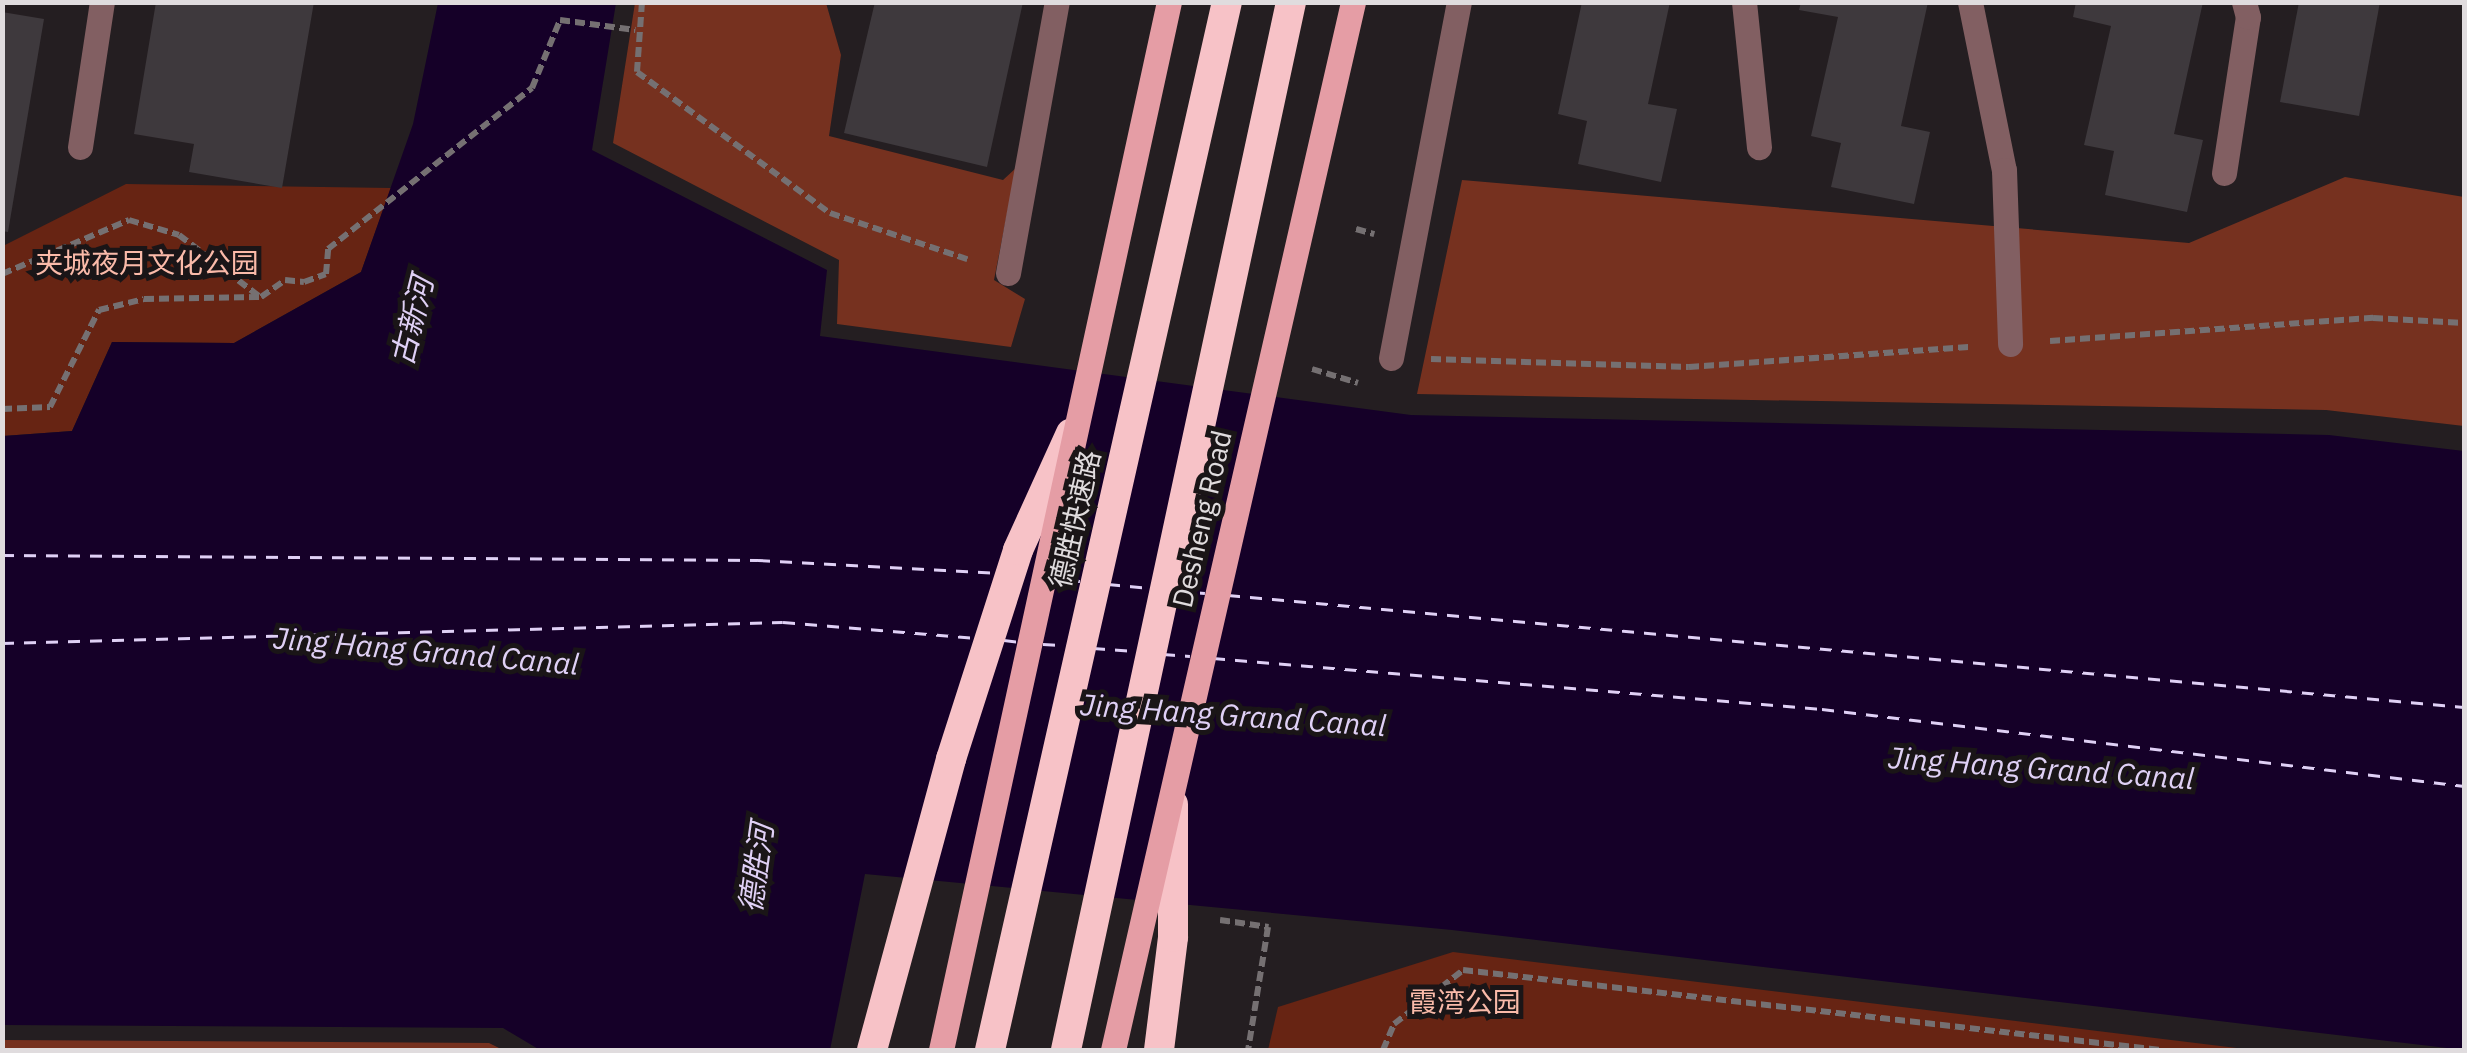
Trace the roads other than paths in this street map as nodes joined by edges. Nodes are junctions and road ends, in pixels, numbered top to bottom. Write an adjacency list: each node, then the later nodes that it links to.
1 (102, 2): 11 (lane)
2 (1057, 2): 14 (lane)
3 (1169, 2): 17 (main road, bridge)
4 (1227, 2): 21 (highway, 德胜快速路, bridge)
5 (1290, 2): 22 (highway, bridge)
6 (1353, 2): 18 (main road, Desheng Road, bridge)
7 (1460, 2): 16 (lane)
8 (1744, 2): 12 (lane)
9 (1970, 2): 15 (lane)
10 (2244, 2): 13 (lane)
11 (80, 147)
12 (1759, 147)
13 (2224, 173)
14 (1008, 273)
15 (2010, 344)
16 (1391, 358)
17 (1080, 412): 19 (highway, bridge); 20 (main road, bridge)
18 (1174, 772): 23 (main road, Desheng Road, bridge); 24 (highway, bridge)
19 (872, 1050)
20 (941, 1050)
21 (990, 1050)
22 (1066, 1050)
23 (1113, 1050)
24 (1159, 1050)

